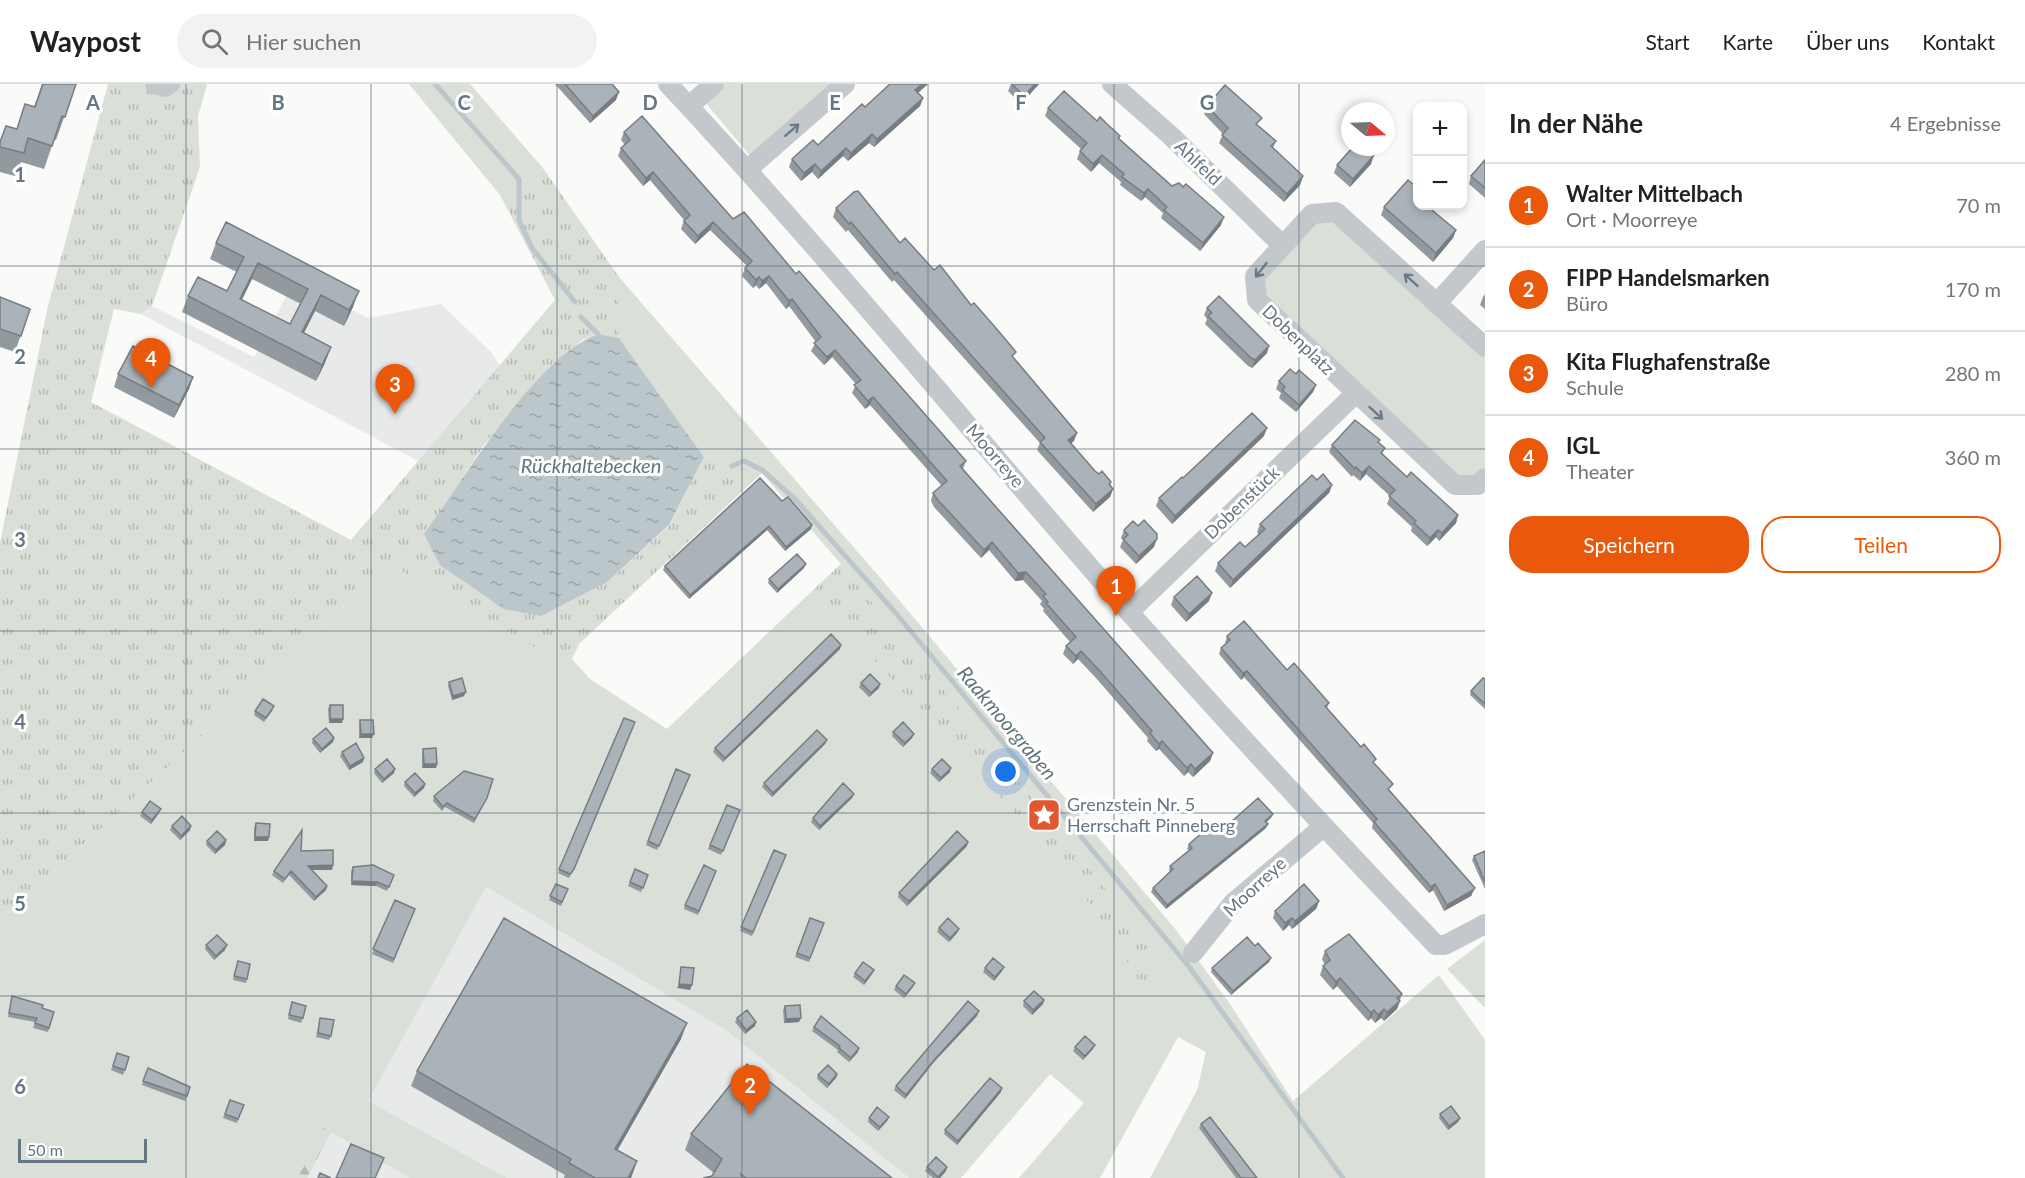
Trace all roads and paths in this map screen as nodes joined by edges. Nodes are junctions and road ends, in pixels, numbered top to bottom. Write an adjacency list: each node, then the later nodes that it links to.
1 (155, 84): 2 (street)
2 (170, 84)
3 (668, 84): 7 (street, Moorreye)
4 (714, 84): 7 (street)
5 (845, 84): 8 (street, one-way to 5)
6 (1112, 84): 9 (street, Ahlfeld)
7 (689, 106): 8 (street, Moorreye)
8 (748, 169): 15 (street, Moorreye)
9 (1282, 245): 11 (street, Dobenplatz, one-way to 9); 13 (street, Dobenplatz, one-way to 13)
10 (1485, 250): 11 (street)
11 (1437, 303): 12 (street, Dobenplatz)
12 (1485, 347)
13 (1355, 394): 14 (street, Dobenplatz, one-way to 14); 15 (street, Dobenstück)
14 (1485, 478)
15 (1129, 612): 16 (street, Moorreye)
16 (1323, 827): 17 (street, Moorreye); 18 (street, Moorreye)
17 (1485, 924)
18 (1193, 953)

